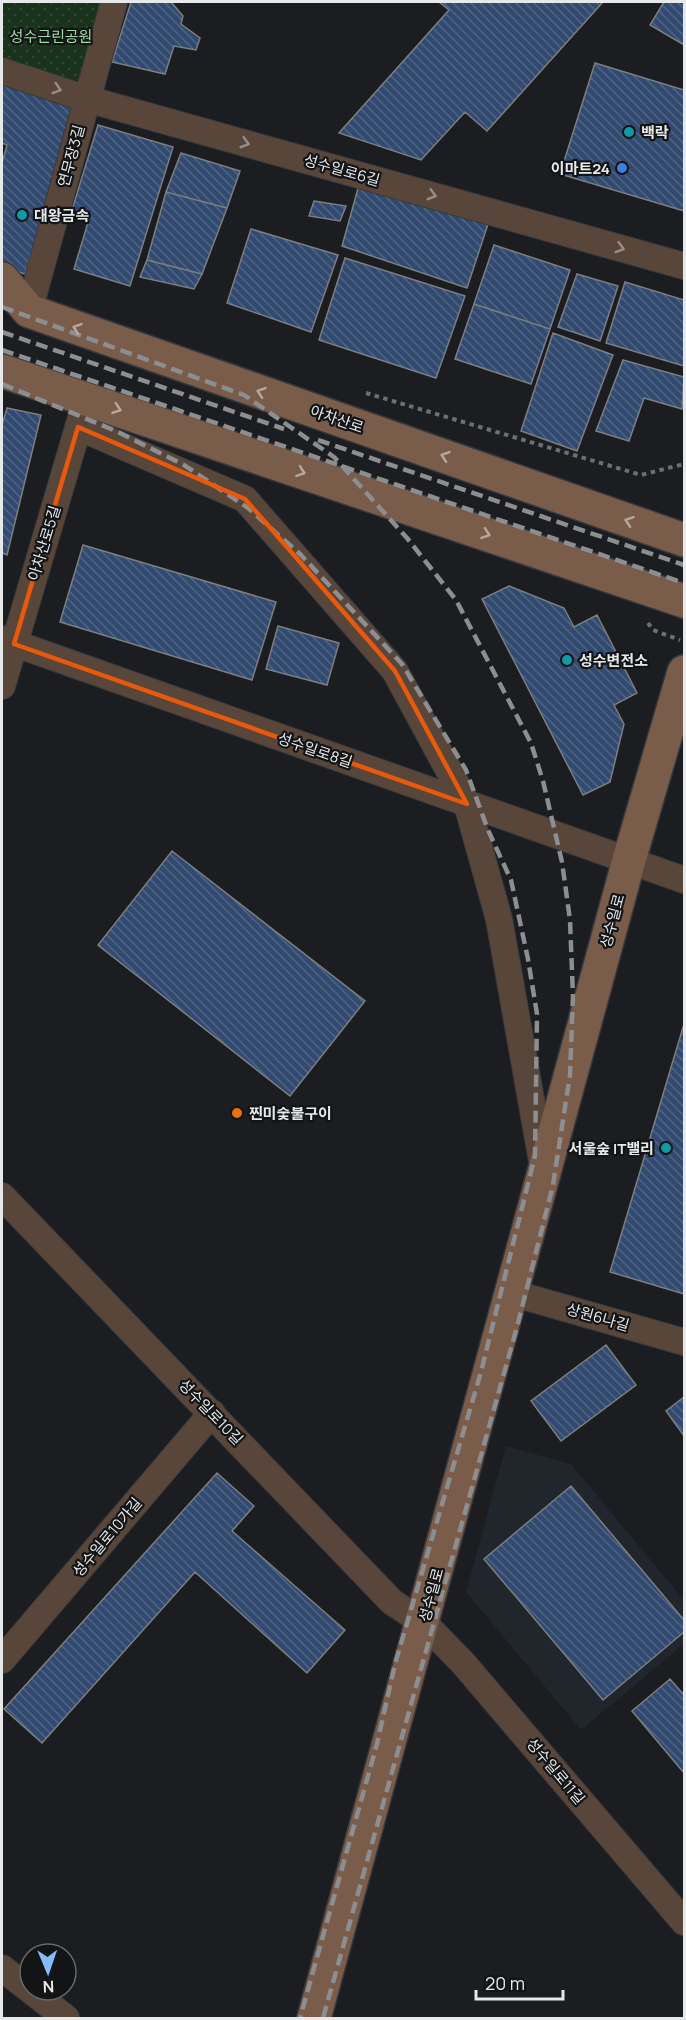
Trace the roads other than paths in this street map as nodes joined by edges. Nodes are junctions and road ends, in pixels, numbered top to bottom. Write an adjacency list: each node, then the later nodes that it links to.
1 (114, 2): 3 (street, 연무장3길)
2 (2, 71): 3 (street, 성수일로6길, one-way to 3)
3 (87, 99): 4 (street, 성수일로6길, one-way to 4); 6 (street, 연무장3길)
4 (684, 266)
5 (2, 279): 6 (main road, 아차산로)
6 (29, 310): 9 (main road, 아차산로, one-way to 6)
7 (2, 371): 8 (main road)
8 (82, 413): 10 (main road, one-way to 10); 11 (street, 아차산로5길); 14 (street)
9 (684, 540)
10 (684, 601)
11 (8, 641): 13 (street, 아차산로5길); 14 (street, 성수일로8길)
12 (684, 672): 15 (main road, 성수일로)
13 (2, 686)
14 (467, 804): 15 (street, 성수일로8길); 17 (street, 성수일로)
15 (629, 860): 16 (street, 성수일로8길); 17 (main road, 성수일로)
16 (684, 880)
17 (544, 1172): 19 (main road, 성수일로)
18 (2, 1196): 21 (street, 성수일로10길)
19 (512, 1293): 20 (street, 상원6나길); 22 (main road, 성수일로)
20 (684, 1342)
21 (212, 1413): 22 (street, 성수일로10길); 23 (street, 성수일로10가길)
22 (424, 1623): 24 (street, 성수일로11길); 27 (main road, 성수일로)
23 (2, 1660)
24 (684, 1922)
25 (2, 1968): 26 (street)
26 (66, 2019)
27 (314, 2019)

